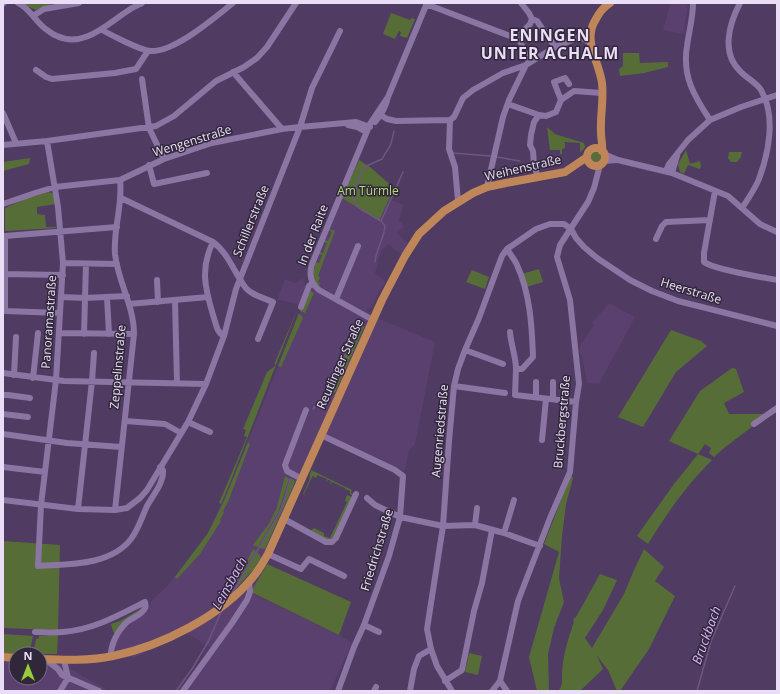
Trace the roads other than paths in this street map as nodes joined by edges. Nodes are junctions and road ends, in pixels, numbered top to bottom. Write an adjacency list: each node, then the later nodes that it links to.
1 (18, 3): 11 (street)
2 (79, 3): 11 (street)
3 (142, 3): 13 (street)
4 (233, 3): 20 (street)
5 (296, 3): 23 (street)
6 (427, 3): 16 (street); 32 (street, In der Raite)
7 (521, 3): 12 (street)
8 (610, 3): 15 (main road)
9 (693, 3): 35 (street)
10 (740, 3): 28 (street)
11 (33, 16): 13 (street)
12 (532, 19): 16 (street); 19 (street)
13 (102, 30): 20 (street)
14 (340, 31): 37 (street, Schillerstraße)
15 (590, 32): 17 (street); 18 (main road)
16 (516, 38): 21 (street)
17 (577, 38): 18 (street); 19 (street)
18 (590, 43): 26 (main road)
19 (555, 47): 21 (street)
20 (148, 51): 22 (street)
21 (528, 64): 30 (street); 34 (street)
22 (36, 70)
23 (233, 72): 36 (street); 38 (street)
24 (142, 79): 36 (street)
25 (569, 84): 29 (street)
26 (602, 93): 29 (street); 43 (main road)
27 (777, 95): 28 (street)
28 (765, 99): 35 (street); 56 (street)
29 (561, 100): 33 (street)
30 (508, 104): 33 (street); 50 (street)
31 (3, 113): 41 (street)
32 (379, 114): 34 (street); 39 (street, In der Raite)
33 (539, 115): 48 (street)
34 (450, 120): 54 (street)
35 (710, 120): 46 (street)
36 (149, 128): 40 (street); 44 (street)
37 (300, 128): 38 (street, Wengenstraße); 39 (street, Wengenstraße); 71 (street, Schillerstraße)
38 (282, 129): 44 (street, Wengenstraße)
39 (368, 129): 74 (street, In der Raite)
40 (47, 141): 41 (street); 51 (street, Panoramastraße)
41 (16, 143): 42 (street)
42 (3, 145)
43 (597, 158): 46 (street); 48 (main road, Weihenstraße); 59 (street, Bruckbergstraße)
44 (164, 159): 45 (street, Wengenstraße)
45 (149, 165): 47 (street); 49 (street, Wengenstraße)
46 (669, 172): 52 (street)
47 (207, 173)
48 (538, 177): 50 (main road, Weihenstraße)
49 (120, 180): 51 (street, Wengenstraße); 53 (street, Zeppelinstraße)
50 (487, 187): 54 (main road, Weihenstraße)
51 (55, 188): 55 (street, Wengenstraße); 60 (street, Panoramastraße)
52 (715, 191): 56 (street); 57 (street)
53 (121, 198): 58 (street, Zeppelinstraße); 63 (street)
54 (458, 201): 86 (main road, Reutlinger Straße)
55 (3, 204)
56 (742, 208): 61 (street)
57 (710, 220): 62 (street); 73 (street)
58 (116, 227): 60 (street); 68 (street, Zeppelinstraße)
59 (571, 229): 65 (street, Augenriedstraße); 87 (street, Heerstraße); 118 (street, Bruckbergstraße)
60 (61, 231): 66 (street, Panoramastraße); 69 (street)
61 (777, 232)
62 (656, 239)
63 (213, 242): 71 (street); 78 (street)
64 (358, 246): 80 (street)
65 (507, 249): 97 (street, Augenriedstraße); 100 (street)
66 (63, 263): 67 (street); 70 (street, Panoramastraße)
67 (86, 264): 68 (street); 79 (street)
68 (117, 264): 76 (street, Zeppelinstraße)
69 (4, 274): 70 (street); 85 (street)
70 (63, 275): 75 (street, Panoramastraße)
71 (240, 278): 94 (street, Schillerstraße); 96 (street)
72 (156, 280): 82 (street)
73 (777, 280)
74 (312, 283): 80 (street, In der Raite); 84 (street)
75 (62, 296): 79 (street); 85 (street, Panoramastraße)
76 (127, 296): 77 (street); 83 (street, Zeppelinstraße)
77 (107, 297): 79 (street); 92 (street)
78 (208, 297): 81 (street); 94 (street)
79 (85, 298): 91 (street)
80 (336, 299): 86 (street, In der Raite)
81 (175, 301): 82 (street); 109 (street)
82 (158, 302): 83 (street)
83 (129, 304): 93 (street, Zeppelinstraße)
84 (301, 307)
85 (60, 313): 90 (street, Panoramastraße)
86 (373, 320): 129 (main road, Reutlinger Straße)
87 (777, 326)
88 (510, 332): 100 (street)
89 (38, 333): 103 (street)
90 (59, 333): 91 (street); 104 (street, Panoramastraße)
91 (84, 334): 92 (street)
92 (109, 334): 93 (street)
93 (134, 334): 106 (street, Zeppelinstraße)
94 (224, 336): 110 (street, Schillerstraße)
95 (16, 337): 102 (street)
96 (258, 339)
97 (465, 350): 99 (street); 111 (street, Augenriedstraße)
98 (94, 354): 105 (street)
99 (503, 364)
100 (516, 369): 114 (street)
101 (3, 374): 102 (street)
102 (14, 375): 103 (street)
103 (33, 378): 104 (street)
104 (56, 380): 105 (street); 130 (street, Panoramastraße)
105 (92, 381): 106 (street); 132 (street)
106 (130, 382): 109 (street); 123 (street, Zeppelinstraße)
107 (536, 382): 114 (street)
108 (553, 382): 117 (street)
109 (177, 383): 110 (street)
110 (206, 384): 124 (street, Schillerstraße)
111 (454, 386): 112 (street); 149 (street, Augenriedstraße)
112 (505, 393)
113 (3, 396): 115 (street)
114 (536, 397): 116 (street)
115 (30, 398)
116 (546, 399): 117 (street); 131 (street)
117 (553, 399): 118 (street)
118 (576, 402): 152 (street, Bruckbergstraße)
119 (777, 408): 125 (street)
120 (306, 410): 137 (street)
121 (3, 414): 122 (street)
122 (28, 417)
123 (125, 421): 127 (street); 133 (street, Zeppelinstraße)
124 (188, 422): 126 (street); 127 (street, Schillerstraße)
125 (754, 424)
126 (210, 432)
127 (181, 433): 135 (street, Schillerstraße)
128 (3, 434): 130 (street)
129 (321, 435): 137 (main road, Reutlinger Straße); 146 (street, Friedrichstraße)
130 (49, 440): 132 (street); 136 (street, Panoramastraße)
131 (542, 440)
132 (85, 445): 133 (street); 144 (street)
133 (121, 447): 145 (street, Zeppelinstraße)
134 (3, 467): 136 (street)
135 (160, 467): 142 (street, Panoramastraße); 145 (street, Schillerstraße)
136 (45, 472): 142 (street, Panoramastraße)
137 (302, 479): 147 (main road, Reutlinger Straße)
138 (356, 494): 147 (street)
139 (366, 498): 146 (street)
140 (3, 500): 142 (street)
141 (514, 500): 151 (street)
142 (41, 505): 144 (street)
143 (477, 508): 148 (street)
144 (78, 509): 145 (street)
145 (115, 510)
146 (400, 517): 149 (street); 156 (street, Friedrichstraße)
147 (284, 519): 153 (main road, Reutlinger Straße)
148 (475, 525): 149 (street); 150 (street)
149 (443, 526): 159 (street, Augenriedstraße)
150 (492, 530): 151 (street); 166 (street)
151 (504, 533): 152 (street)
152 (540, 546): 167 (street)
153 (268, 554): 154 (street); 155 (main road, Reutlinger Straße)
154 (344, 576)
155 (249, 581): 160 (main road, Reutlinger Straße); 171 (street)
156 (364, 625): 158 (street); 168 (street, Friedrichstraße)
157 (35, 632): 160 (street)
158 (379, 632)
159 (431, 649): 166 (street, Augenriedstraße); 172 (street)
160 (111, 657): 162 (main road, Reutlinger Straße)
161 (48, 659): 162 (main road, Reutlinger Straße)
162 (64, 660): 164 (street); 165 (street)
163 (48, 663): 164 (street)
164 (58, 669): 165 (street)
165 (68, 678): 169 (street); 170 (street)
166 (445, 680): 173 (street, Augenriedstraße)
167 (500, 681): 174 (street); 175 (street)
168 (340, 690)
169 (60, 691)
170 (99, 691)
171 (183, 691)
172 (410, 691)
173 (452, 691)
174 (492, 691)
175 (507, 691)

